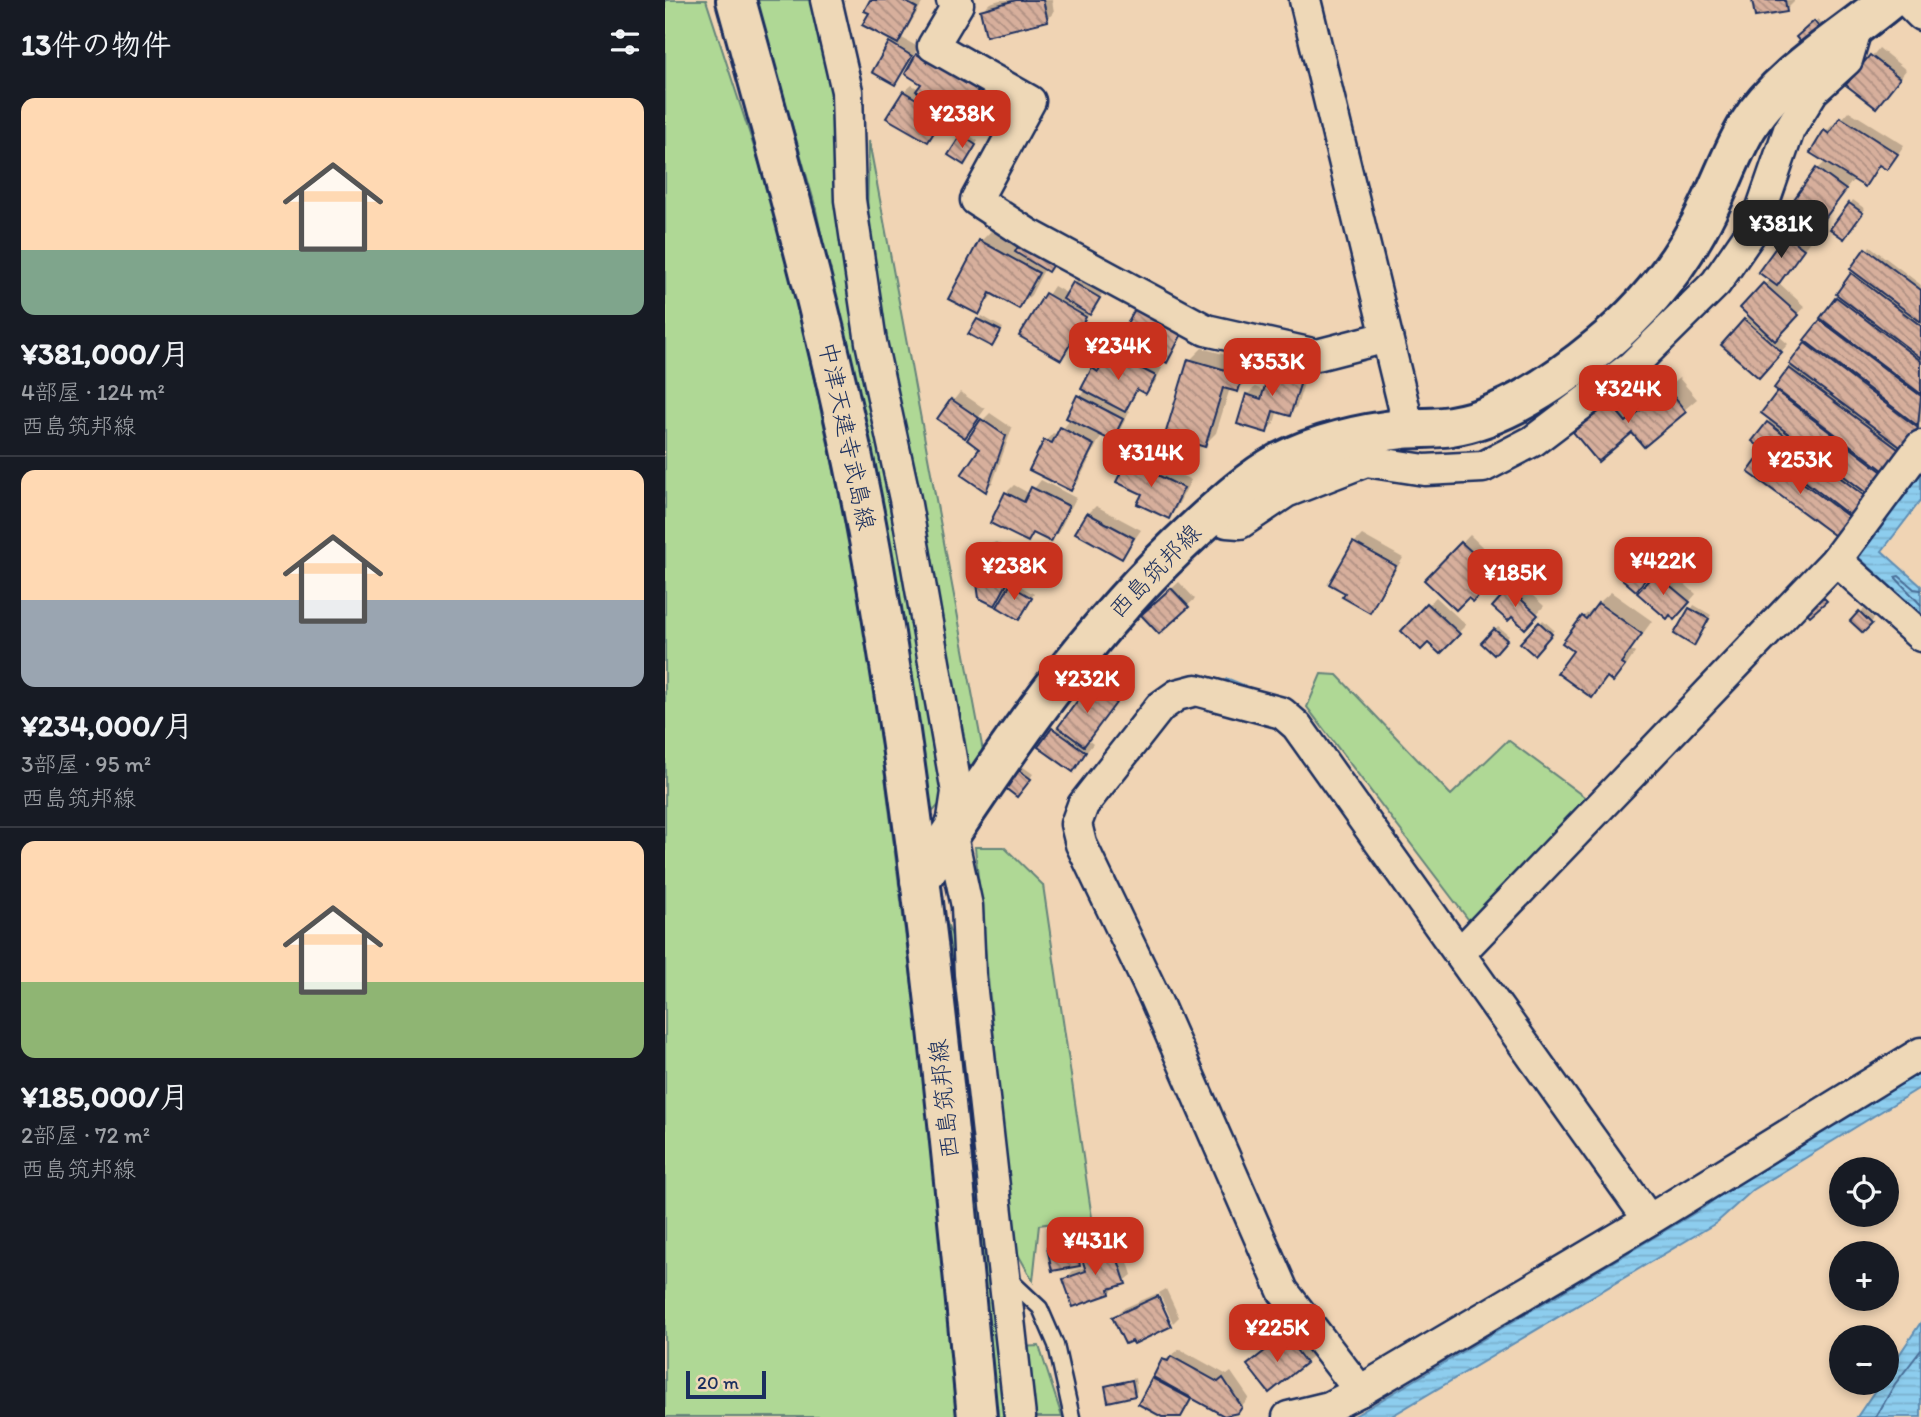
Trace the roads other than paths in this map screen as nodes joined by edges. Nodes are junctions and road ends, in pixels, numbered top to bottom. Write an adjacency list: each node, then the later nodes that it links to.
1 (736, 0): 16 (main road, 中津天建寺武島線)
2 (826, 0): 15 (street)
3 (952, 0): 9 (street)
4 (1889, 0): 8 (main road, 西島筑邦線)
5 (1906, 0): 7 (street)
6 (1310, 1): 9 (street)
7 (1921, 15)
8 (1857, 26): 10 (main road, 西島筑邦線); 12 (street)
9 (1387, 337): 10 (street)
10 (1403, 429): 12 (main road, 西島筑邦線)
11 (1921, 446): 13 (street)
12 (1217, 510): 15 (main road, 西島筑邦線)
13 (1836, 560): 14 (street); 17 (street)
14 (1921, 636)
15 (951, 832): 16 (main road, 西島筑邦線); 20 (street)
16 (920, 880): 22 (main road, 西島筑邦線)
17 (1460, 953): 19 (street); 21 (street)
18 (1921, 1053): 19 (street)
19 (1649, 1220): 21 (street)
20 (1002, 1272): 23 (street); 24 (lane)
21 (1360, 1391): 25 (street)
22 (977, 1417)
23 (1020, 1417)
24 (1072, 1417)
25 (1288, 1417)

